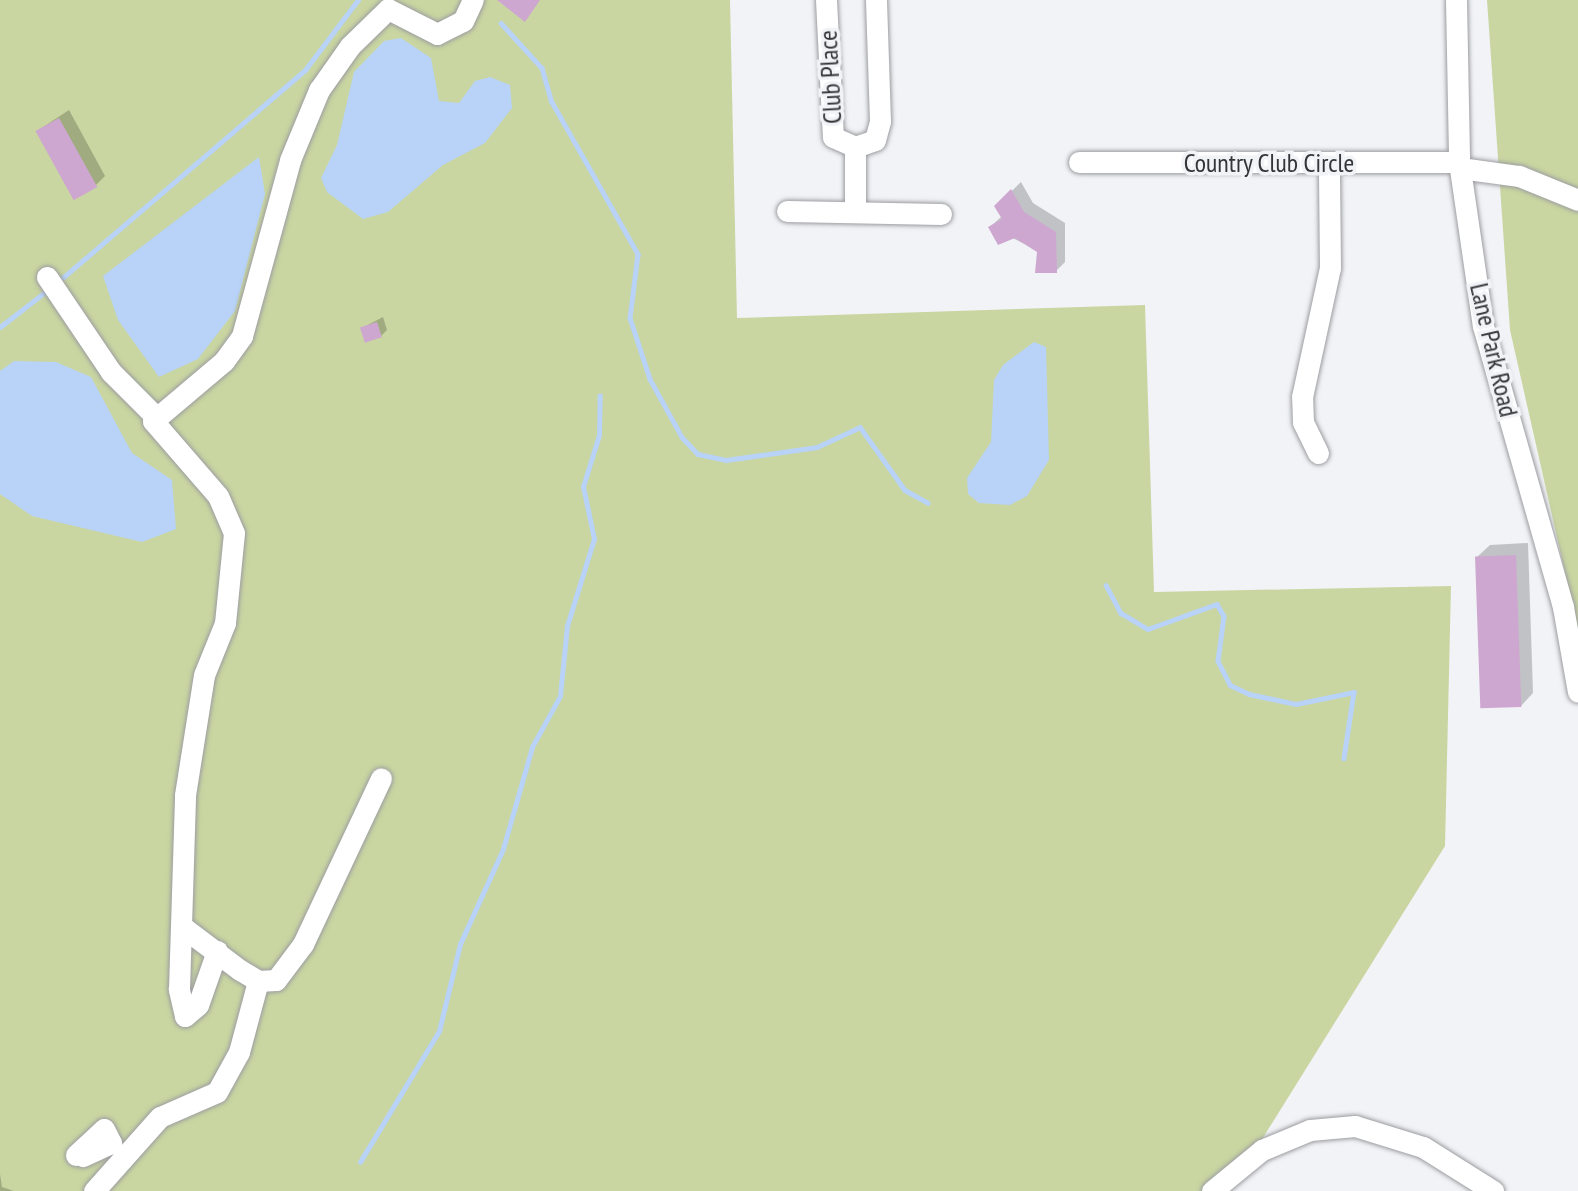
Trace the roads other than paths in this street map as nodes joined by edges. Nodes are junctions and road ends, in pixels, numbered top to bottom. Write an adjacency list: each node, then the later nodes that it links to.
1 (473, 0): 14 (street)
2 (826, 0): 5 (street, Club Place)
3 (876, 0): 5 (street, Club Place)
4 (1456, 0): 8 (street, Lane Park Road)
5 (855, 147): 11 (street)
6 (1079, 162): 7 (street, Country Club Circle)
7 (1329, 164): 8 (street, Country Club Circle); 15 (street)
8 (1460, 165): 9 (street, Country Club Circle); 16 (street, Lane Park Road)
9 (1578, 200)
10 (787, 211): 11 (street)
11 (855, 212): 12 (street)
12 (941, 214)
13 (47, 277): 14 (street)
14 (157, 418): 18 (street)
15 (1318, 453)
16 (1578, 692)
17 (381, 778): 20 (street)
18 (184, 928): 19 (street); 19 (street)
19 (217, 951): 20 (street)
20 (258, 981): 21 (street)
21 (94, 1191)
22 (1212, 1191): 23 (street)
23 (1493, 1191)

